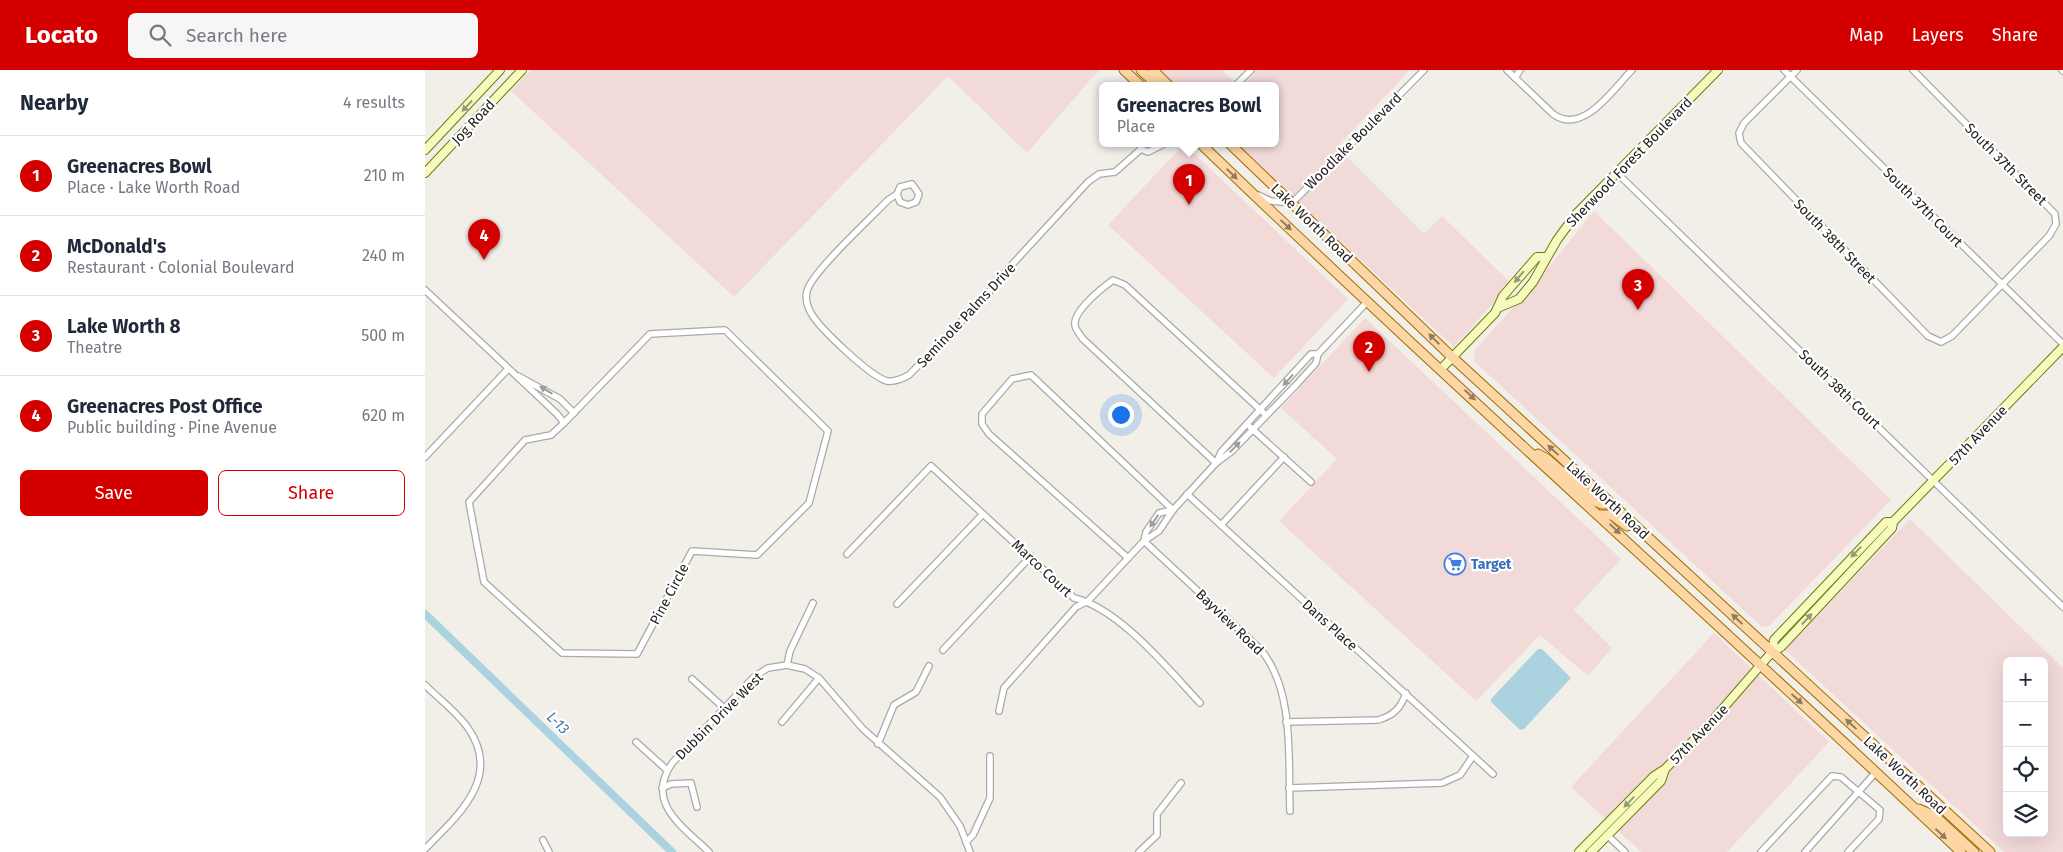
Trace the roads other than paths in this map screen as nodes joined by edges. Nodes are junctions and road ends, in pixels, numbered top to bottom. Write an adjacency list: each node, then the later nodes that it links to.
1 (501, 70): 17 (street); 27 (street, Jog Road, one-way to 27)
2 (522, 70): 17 (street, Jog Road)
3 (1125, 70): 18 (main road)
4 (1141, 70): 19 (main road)
5 (1153, 70): 20 (main road)
6 (1251, 70): 21 (street)
7 (1424, 70): 32 (street, Woodlake Boulevard)
8 (1507, 70): 16 (street)
9 (1521, 70): 16 (street)
10 (1632, 70): 16 (street)
11 (1717, 70): 28 (street, Sherwood Forest Boulevard)
12 (1784, 70): 15 (street, South 37th Court)
13 (1797, 70): 15 (street)
14 (1913, 70): 34 (street, South 37th Street)
15 (1791, 76): 34 (street, South 37th Court); 38 (street, South 38th Street)
16 (1515, 78)
17 (513, 80): 29 (street, Jog Road)
18 (1137, 82)
19 (1154, 82)
20 (1165, 82)
21 (1239, 82)
22 (1140, 147): 31 (street, Seminole Palms Drive)
23 (1142, 147): 24 (street, Seminole Palms Drive)
24 (1158, 147)
25 (1204, 147): 30 (main road, Lake Worth Road, one-way to 30)
26 (1233, 147): 32 (main road, Lake Worth Road)
27 (425, 150)
28 (1616, 172): 33 (street, Sherwood Forest Boulevard); 55 (street, South 38th Court)
29 (425, 173)
30 (1251, 192): 32 (street); 36 (main road, Lake Worth Road, one-way to 36)
31 (897, 194)
32 (1292, 203): 41 (main road, Lake Worth Road, one-way to 32)
33 (1547, 257): 37 (street, Sherwood Forest Boulevard); 37 (street, Sherwood Forest Boulevard, one-way to 37)
34 (2002, 284): 38 (street, South 37th Street); 39 (street, South 37th Court)
35 (425, 290): 43 (street)
36 (1367, 302): 40 (street); 42 (main road, Lake Worth Road)
37 (1500, 307): 41 (street, Sherwood Forest Boulevard)
38 (1941, 342)
39 (2063, 345): 55 (street, 57th Avenue)
40 (1318, 354): 45 (street, one-way to 45); 47 (street)
41 (1452, 356): 42 (street, Sherwood Forest Boulevard); 58 (main road, Lake Worth Road, one-way to 41)
42 (1441, 368): 51 (main road, Lake Worth Road, one-way to 51)
43 (508, 369): 44 (street); 52 (street)
44 (514, 374): 46 (street, one-way to 44); 48 (street)
45 (1259, 410): 47 (street); 49 (street); 54 (street)
46 (574, 413): 48 (street, Pine Circle); 48 (street, Pine Circle)
47 (1266, 415): 50 (street)
48 (564, 423)
49 (1246, 424): 50 (street); 54 (street)
50 (1252, 429): 53 (street); 54 (street, one-way to 50)
51 (1529, 450): 58 (main road); 61 (main road, Lake Worth Road)
52 (425, 457)
53 (1284, 457): 56 (street); 62 (street)
54 (1216, 463): 57 (street)
55 (1934, 480): 71 (street, South 38th Court); 73 (street, 57th Avenue)
56 (1311, 482)
57 (1187, 494): 59 (street); 62 (street, Dans Place)
58 (1612, 504): 67 (main road, Lake Worth Road)
59 (1173, 510): 63 (street); 63 (street, one-way to 63); 66 (street)
60 (983, 514): 64 (street, Marco Court); 65 (street, Marco Court); 70 (street)
61 (1600, 515): 67 (main road); 76 (main road, Lake Worth Road, one-way to 76)
62 (1221, 525): 80 (street, Dans Place)
63 (1144, 541): 66 (street); 85 (street, Bayview Road)
64 (847, 554)
65 (1031, 556): 68 (street, Marco Court); 72 (street)
66 (1129, 558): 68 (street)
67 (1673, 560): 73 (main road, Lake Worth Road, one-way to 67)
68 (1088, 601): 81 (street, Marco Court); 83 (street)
69 (813, 603): 74 (street)
70 (897, 604)
71 (2063, 607)
72 (943, 650)
73 (1772, 652): 76 (street, 57th Avenue); 117 (main road, Lake Worth Road, one-way to 73)
74 (787, 665): 77 (street); 82 (street, Dubbin Drive West)
75 (929, 666): 87 (street)
76 (1761, 666): 90 (street, 57th Avenue); 92 (main road, Lake Worth Road, one-way to 92)
77 (819, 678): 84 (street); 87 (street)
78 (693, 679): 82 (street)
79 (425, 685): 104 (street)
80 (1405, 693): 85 (street); 89 (street, Dans Place)
81 (1200, 703)
82 (724, 708): 91 (street, Dubbin Drive West)
83 (999, 710)
84 (781, 722)
85 (1286, 722): 96 (street, Bayview Road)
86 (636, 742): 91 (street)
87 (878, 744): 103 (street)
88 (989, 756): 103 (street)
89 (1473, 756): 93 (street, Dans Place); 96 (street)
90 (1665, 769): 101 (street, 57th Avenue); 109 (street, 57th Avenue, one-way to 109)
91 (667, 770): 95 (street, Dubbin Drive West)
92 (1876, 772): 97 (street); 98 (main road, Lake Worth Road)
93 (1493, 774)
94 (1181, 783): 108 (street)
95 (662, 788): 99 (street); 106 (street)
96 (1289, 788): 100 (street, Bayview Road)
97 (1859, 791): 112 (street); 113 (street); 114 (street)
98 (1912, 806): 115 (main road, Lake Worth Road, one-way to 115); 116 (main road)
99 (697, 807)
100 (1290, 811)
101 (1608, 836): 110 (street, 57th Avenue); 111 (street)
102 (543, 840): 105 (street)
103 (966, 842): 107 (street)
104 (425, 849)
105 (549, 852)
106 (709, 852)
107 (970, 852)
108 (1139, 852)
109 (1579, 852)
110 (1591, 852)
111 (1625, 852)
112 (1761, 852)
113 (1805, 852)
114 (1848, 852)
115 (1961, 852)
116 (1974, 852)
117 (1990, 852)

